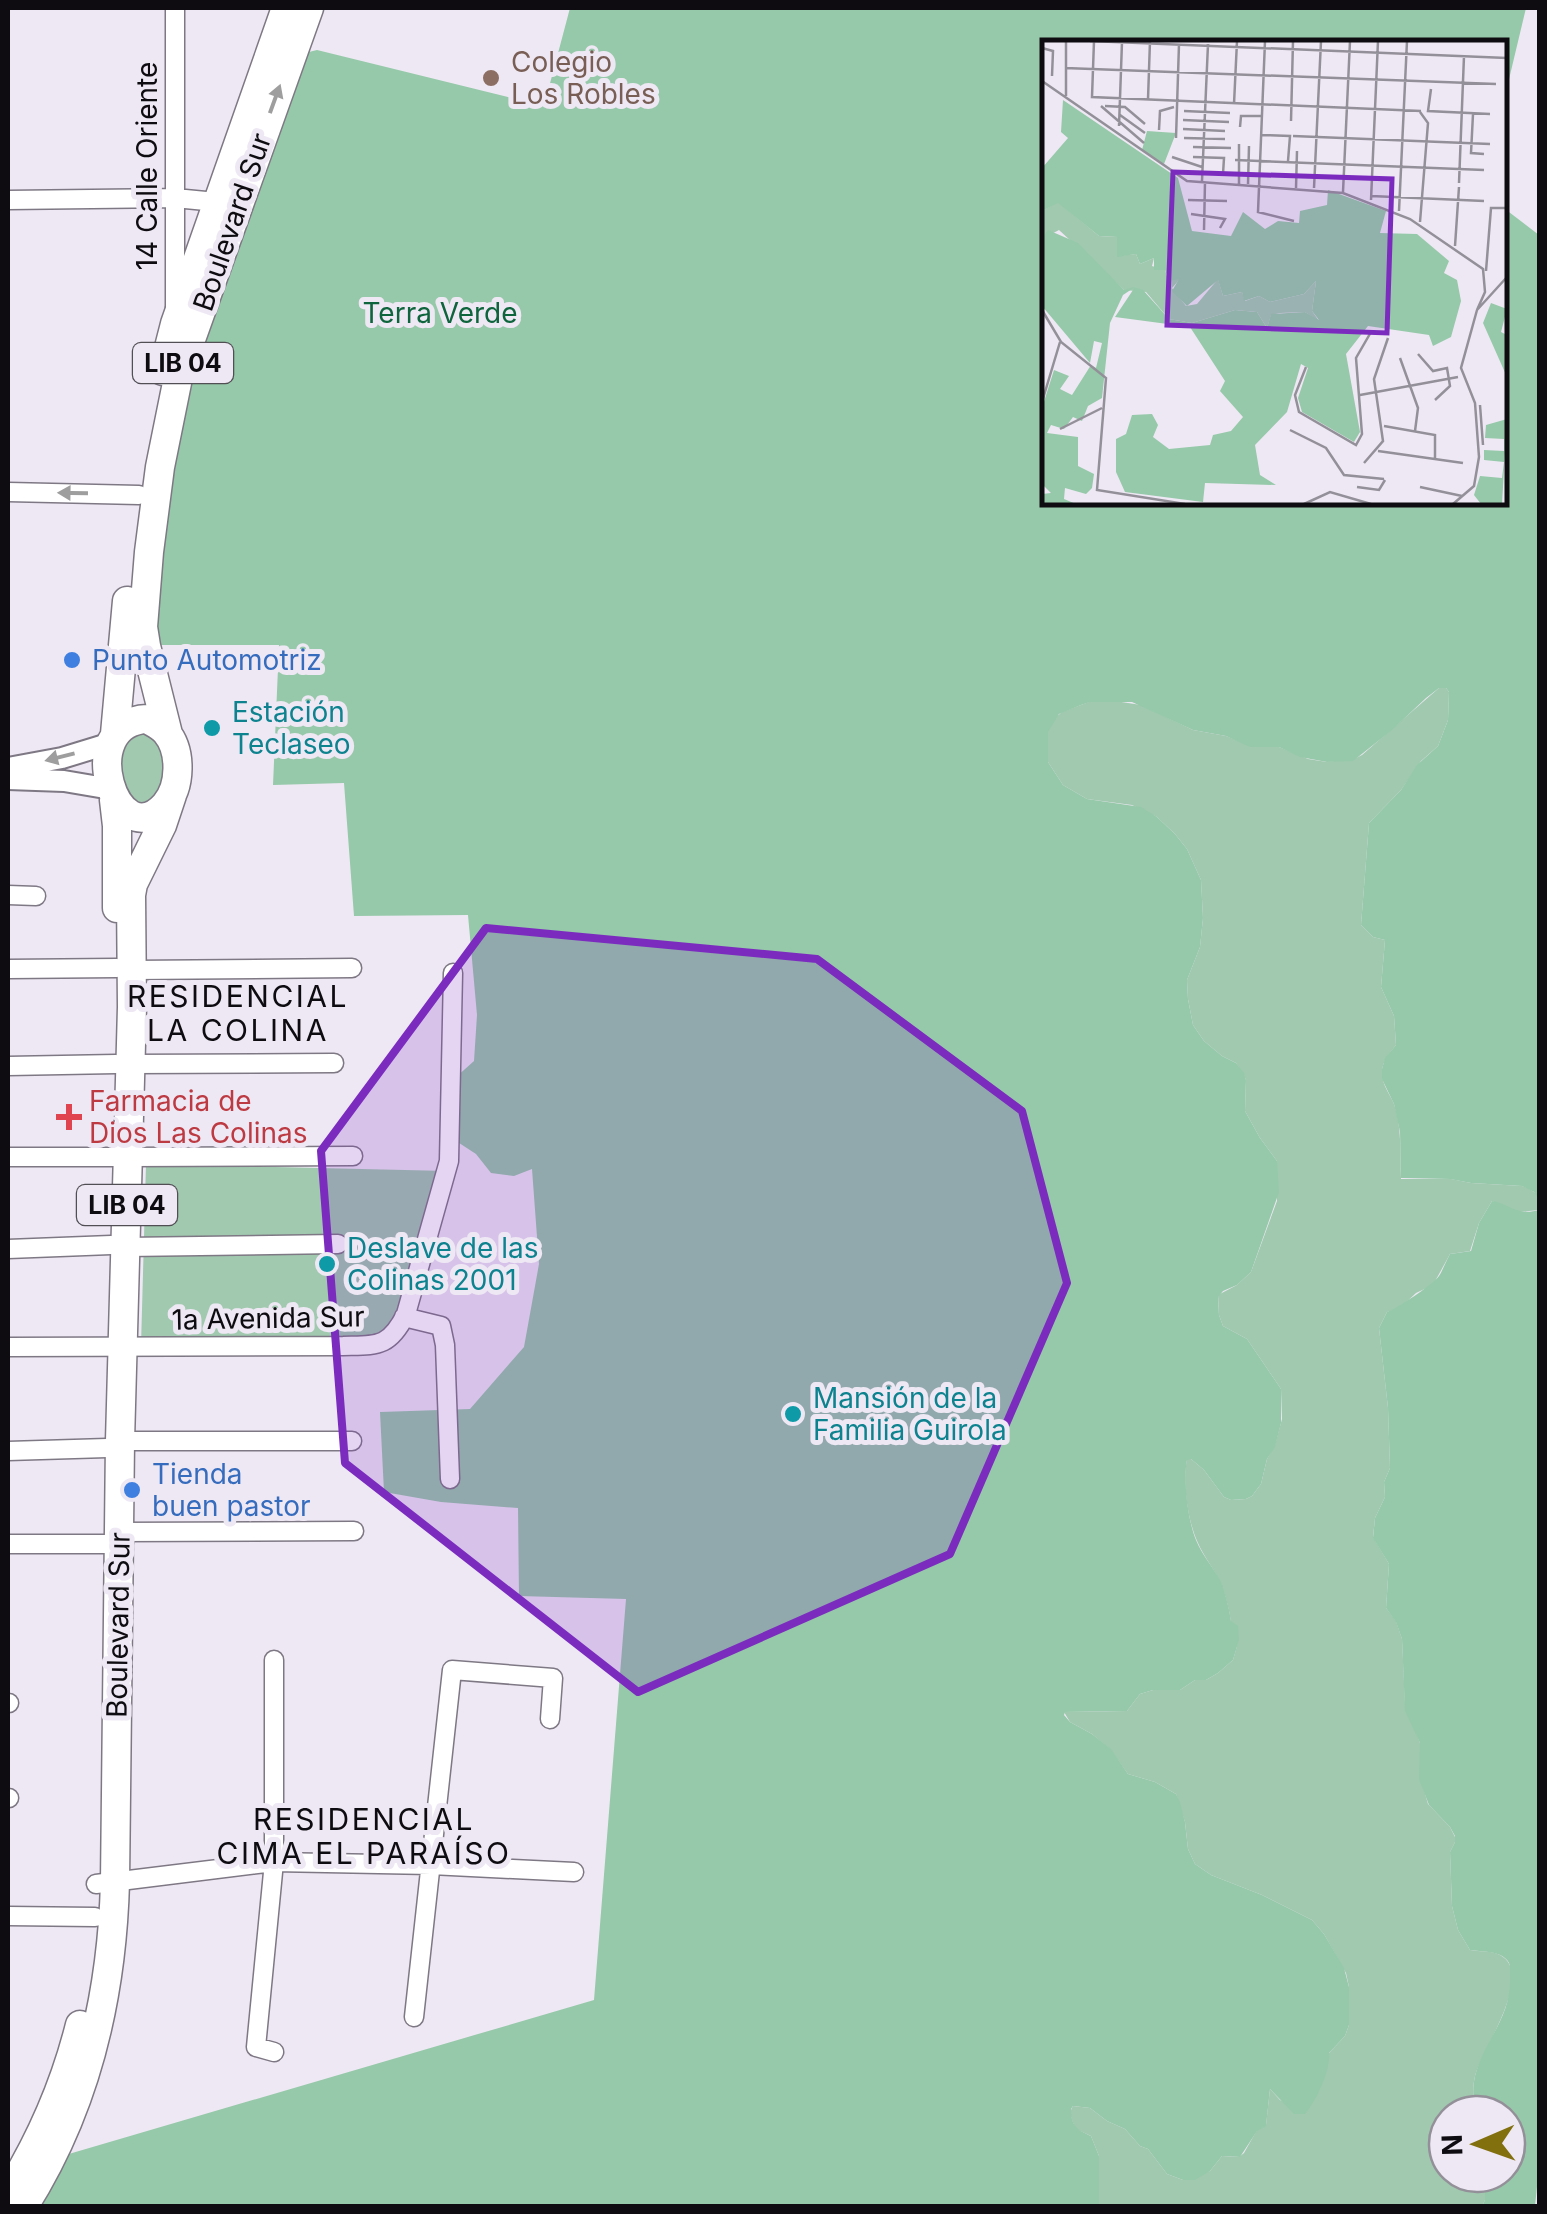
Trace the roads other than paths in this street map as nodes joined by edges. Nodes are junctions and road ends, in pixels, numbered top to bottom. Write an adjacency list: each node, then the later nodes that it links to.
1 (174, 8): 4 (street, 14 Calle Oriente)
2 (286, 8): 6 (highway, Boulevard Sur / LIB 04)
3 (309, 8): 10 (highway, Boulevard Sur / LIB 04, one-way to 3)
4 (175, 198): 5 (street); 6 (street); 7 (street, 14 Calle Oriente)
5 (8, 200)
6 (216, 202): 7 (highway, Boulevard Sur / LIB 04)
7 (175, 324): 9 (highway, Boulevard Sur / LIB 04)
8 (8, 492): 9 (street, one-way to 8)
9 (139, 495): 11 (highway, Boulevard Sur / LIB 04)
10 (168, 734): 11 (highway); 15 (highway, LIB 04)
11 (113, 738): 12 (street, one-way to 12); 14 (highway, LIB 04)
12 (8, 768)
13 (8, 779): 14 (street)
14 (112, 794): 15 (highway); 20 (highway, Boulevard Sur / LIB 04)
15 (172, 795): 20 (highway, Boulevard Sur / LIB 04)
16 (8, 895): 17 (street)
17 (36, 896)
18 (352, 968): 20 (street)
19 (8, 969): 20 (street)
20 (125, 969): 23 (highway, Boulevard Sur / LIB 04)
21 (452, 973): 31 (street, 1a Avenida Sur)
22 (334, 1063): 23 (street)
23 (124, 1064): 24 (street); 26 (highway, Boulevard Sur / LIB 04)
24 (8, 1066)
25 (353, 1156): 26 (street)
26 (121, 1157): 27 (street); 29 (highway, Boulevard Sur / LIB 04)
27 (8, 1158)
28 (338, 1244): 29 (street)
29 (118, 1246): 30 (street); 33 (highway, Boulevard Sur / LIB 04)
30 (8, 1248)
31 (404, 1317): 33 (street, 1a Avenida Sur); 37 (street)
32 (8, 1347): 33 (street, 1a Avenida Sur)
33 (116, 1347): 35 (highway, Boulevard Sur / LIB 04)
34 (352, 1441): 35 (street)
35 (114, 1444): 36 (street); 39 (highway, Boulevard Sur / LIB 04)
36 (8, 1451)
37 (450, 1479)
38 (354, 1531): 39 (street)
39 (112, 1538): 40 (street); 46 (highway, Boulevard Sur / LIB 04)
40 (8, 1544)
41 (274, 1660): 43 (street)
42 (550, 1719): 44 (street)
43 (274, 1862): 44 (street); 46 (street); 50 (street)
44 (431, 1866): 45 (street); 49 (street)
45 (574, 1872)
46 (105, 1883): 48 (highway, Boulevard Sur / LIB 04); 52 (highway, Boulevard Sur / LIB 04)
47 (8, 1916): 48 (street)
48 (95, 1917): 51 (highway, Boulevard Sur / LIB 04)
49 (414, 2016)
50 (274, 2052)
51 (8, 2194)
52 (24, 2206)

